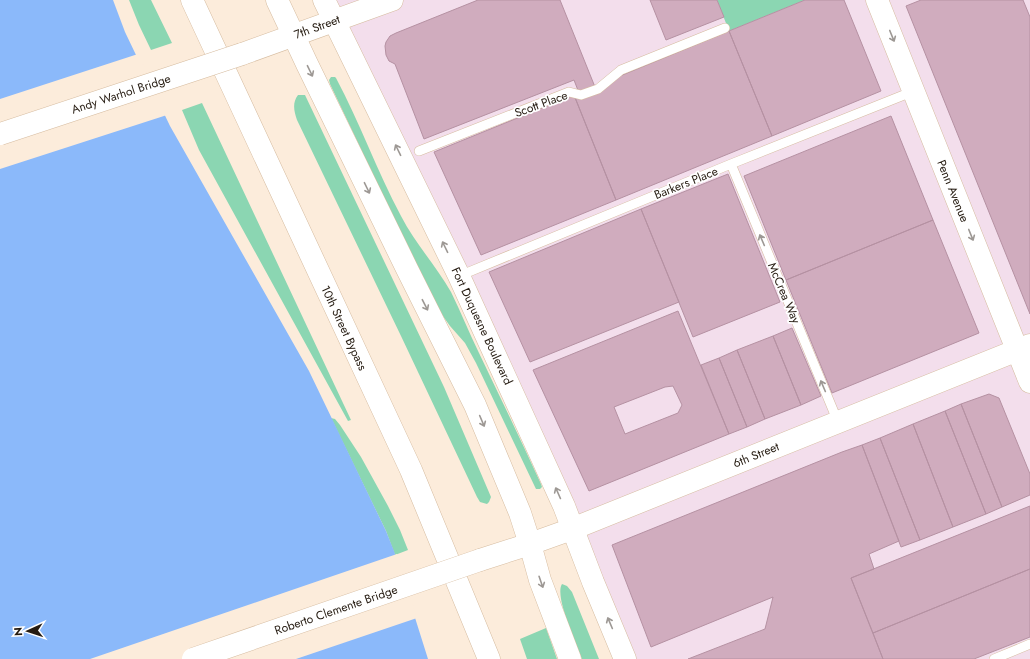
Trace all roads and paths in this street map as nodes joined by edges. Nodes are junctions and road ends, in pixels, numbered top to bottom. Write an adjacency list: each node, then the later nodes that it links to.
1 (192, 0): 23 (main road, 10th Street Bypass)
2 (277, 0): 8 (main road)
3 (324, 0): 6 (main road, Fort Duquesne Boulevard)
4 (392, 0): 6 (main road, 7th Street)
5 (880, 1): 10 (main road, Penn Avenue, one-way to 10)
6 (335, 21): 8 (main road, 7th Street); 14 (main road, Fort Duquesne Boulevard, one-way to 6)
7 (724, 28): 12 (lane, Scott Place)
8 (294, 36): 9 (main road, 7th Street); 19 (main road, one-way to 19)
9 (242, 54): 11 (main road, Andy Warhol Bridge, bridge)
10 (914, 91): 13 (lane, Barkers Place); 15 (main road, Penn Avenue, one-way to 15)
11 (0, 134)
12 (419, 151)
13 (731, 164): 14 (lane, Barkers Place); 17 (lane, McCrea Way, one-way to 13)
14 (459, 276): 18 (main road, Fort Duquesne Boulevard, one-way to 14)
15 (1023, 347): 16 (main road, Penn Avenue); 17 (main road, 6th Street)
16 (1030, 382)
17 (838, 422): 18 (main road, 6th Street)
18 (572, 529): 19 (main road, 6th Street); 25 (main road, Fort Duquesne Boulevard, one-way to 18)
19 (530, 544): 20 (main road, 6th Street); 24 (main road, one-way to 24)
20 (480, 560): 22 (main road, Roberto Clemente Bridge, bridge)
21 (1030, 644): 26 (lane)
22 (193, 659)
23 (489, 659)
24 (570, 659)
25 (625, 659)
26 (994, 659)

